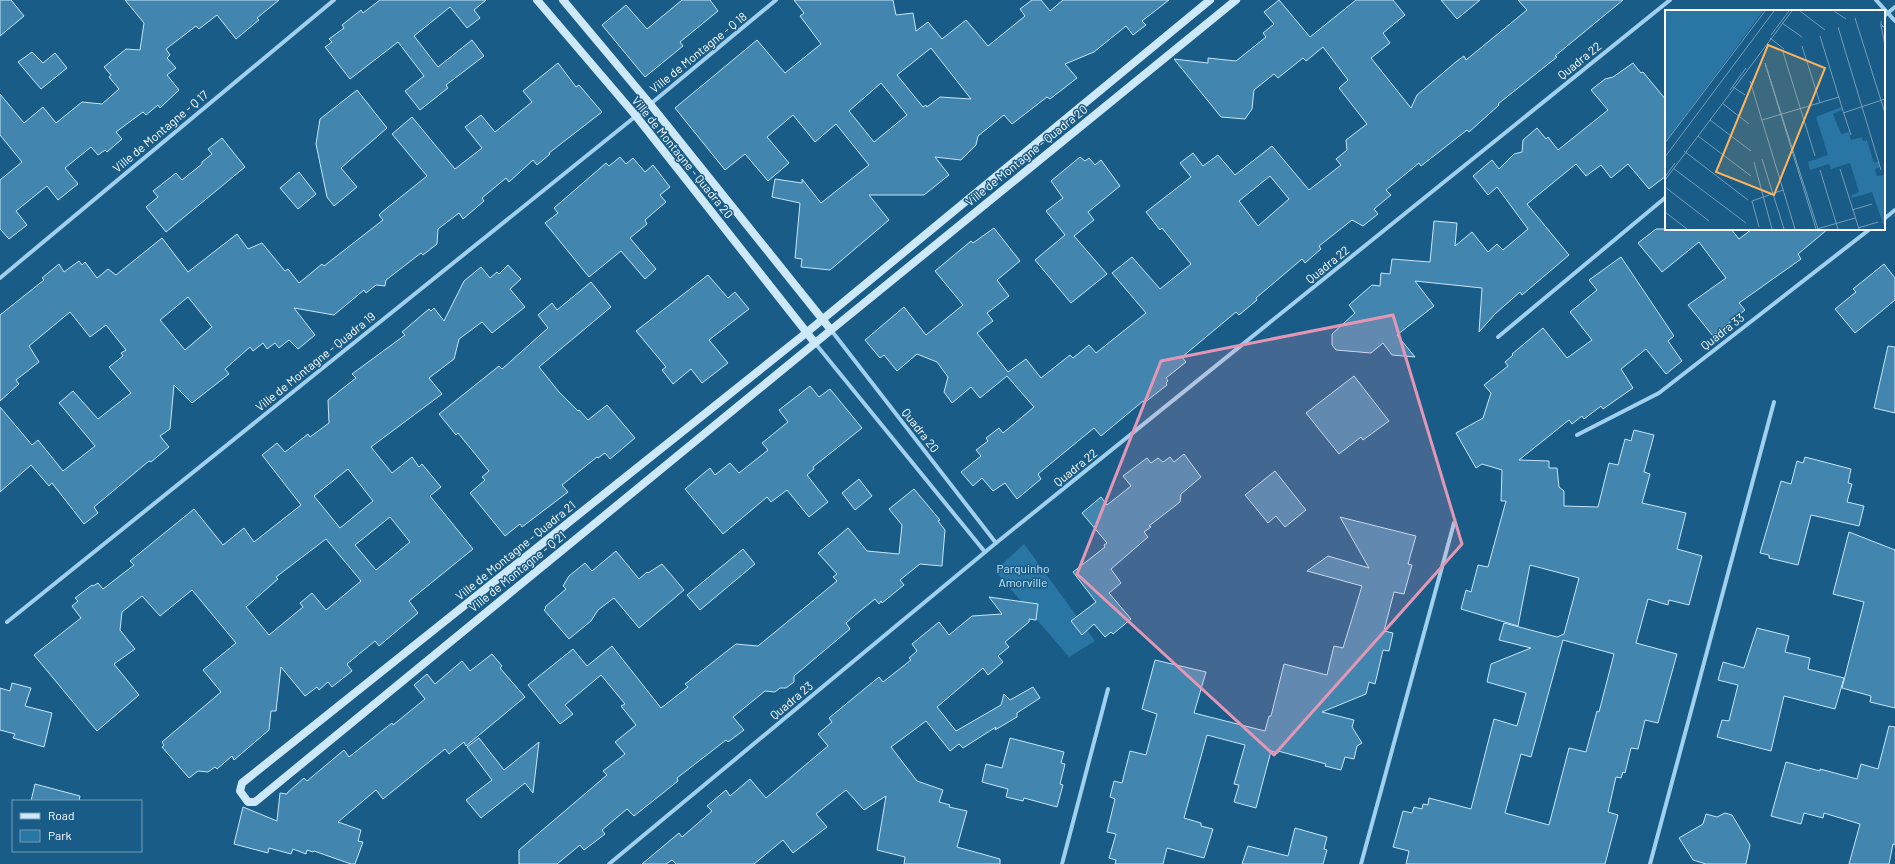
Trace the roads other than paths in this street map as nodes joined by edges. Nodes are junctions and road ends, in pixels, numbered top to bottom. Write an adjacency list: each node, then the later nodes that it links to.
1 (334, 0): 19 (street, Ville de Montagne - Q 17)
2 (537, 0): 14 (street, Ville de Montagne - Quadra 20)
3 (563, 0): 13 (street, Ville de Montagne - Quadra 20)
4 (776, 0): 13 (street, Ville de Montagne - Q 18)
5 (1210, 0): 20 (street, Ville de Montagne - Quadra 20)
6 (1236, 0): 21 (street, Ville de Montagne - Quadra 20)
7 (1670, 0): 28 (street, Quadra 22)
8 (1876, 0): 10 (street)
9 (1895, 8): 10 (street)
10 (1888, 13): 11 (street); 12 (street)
11 (1885, 15)
12 (1895, 21)
13 (650, 104): 14 (street, Ville de Montagne - Q 18); 20 (street, Ville de Montagne - Quadra 20)
14 (636, 116): 22 (street, Ville de Montagne - Quadra 20); 30 (street, Ville de Montagne - Quadra 19)
15 (1665, 198): 23 (street)
16 (1895, 210): 17 (street)
17 (1885, 217)
18 (1869, 230): 26 (street, Quadra 33)
19 (0, 278)
20 (822, 320): 21 (street, Ville de Montagne - Quadra 20); 22 (street, Ville de Montagne - Quadra 20)
21 (830, 330): 24 (street, Ville de Montagne - Quadra 20); 28 (street, Quadra 20)
22 (806, 333): 24 (street, Ville de Montagne - Quadra 20); 32 (street, Ville de Montagne - Quadra 21)
23 (1498, 337)
24 (815, 343): 29 (street); 32 (street, Ville de Montagne - Q 21)
25 (1774, 402): 36 (street)
26 (1577, 435)
27 (1454, 523): 35 (street)
28 (996, 543): 29 (street, Quadra 22)
29 (985, 552): 33 (street, Quadra 23)
30 (6, 622)
31 (1108, 688): 34 (street)
32 (240, 786)
33 (609, 864)
34 (1062, 864)
35 (1361, 864)
36 (1650, 864)

